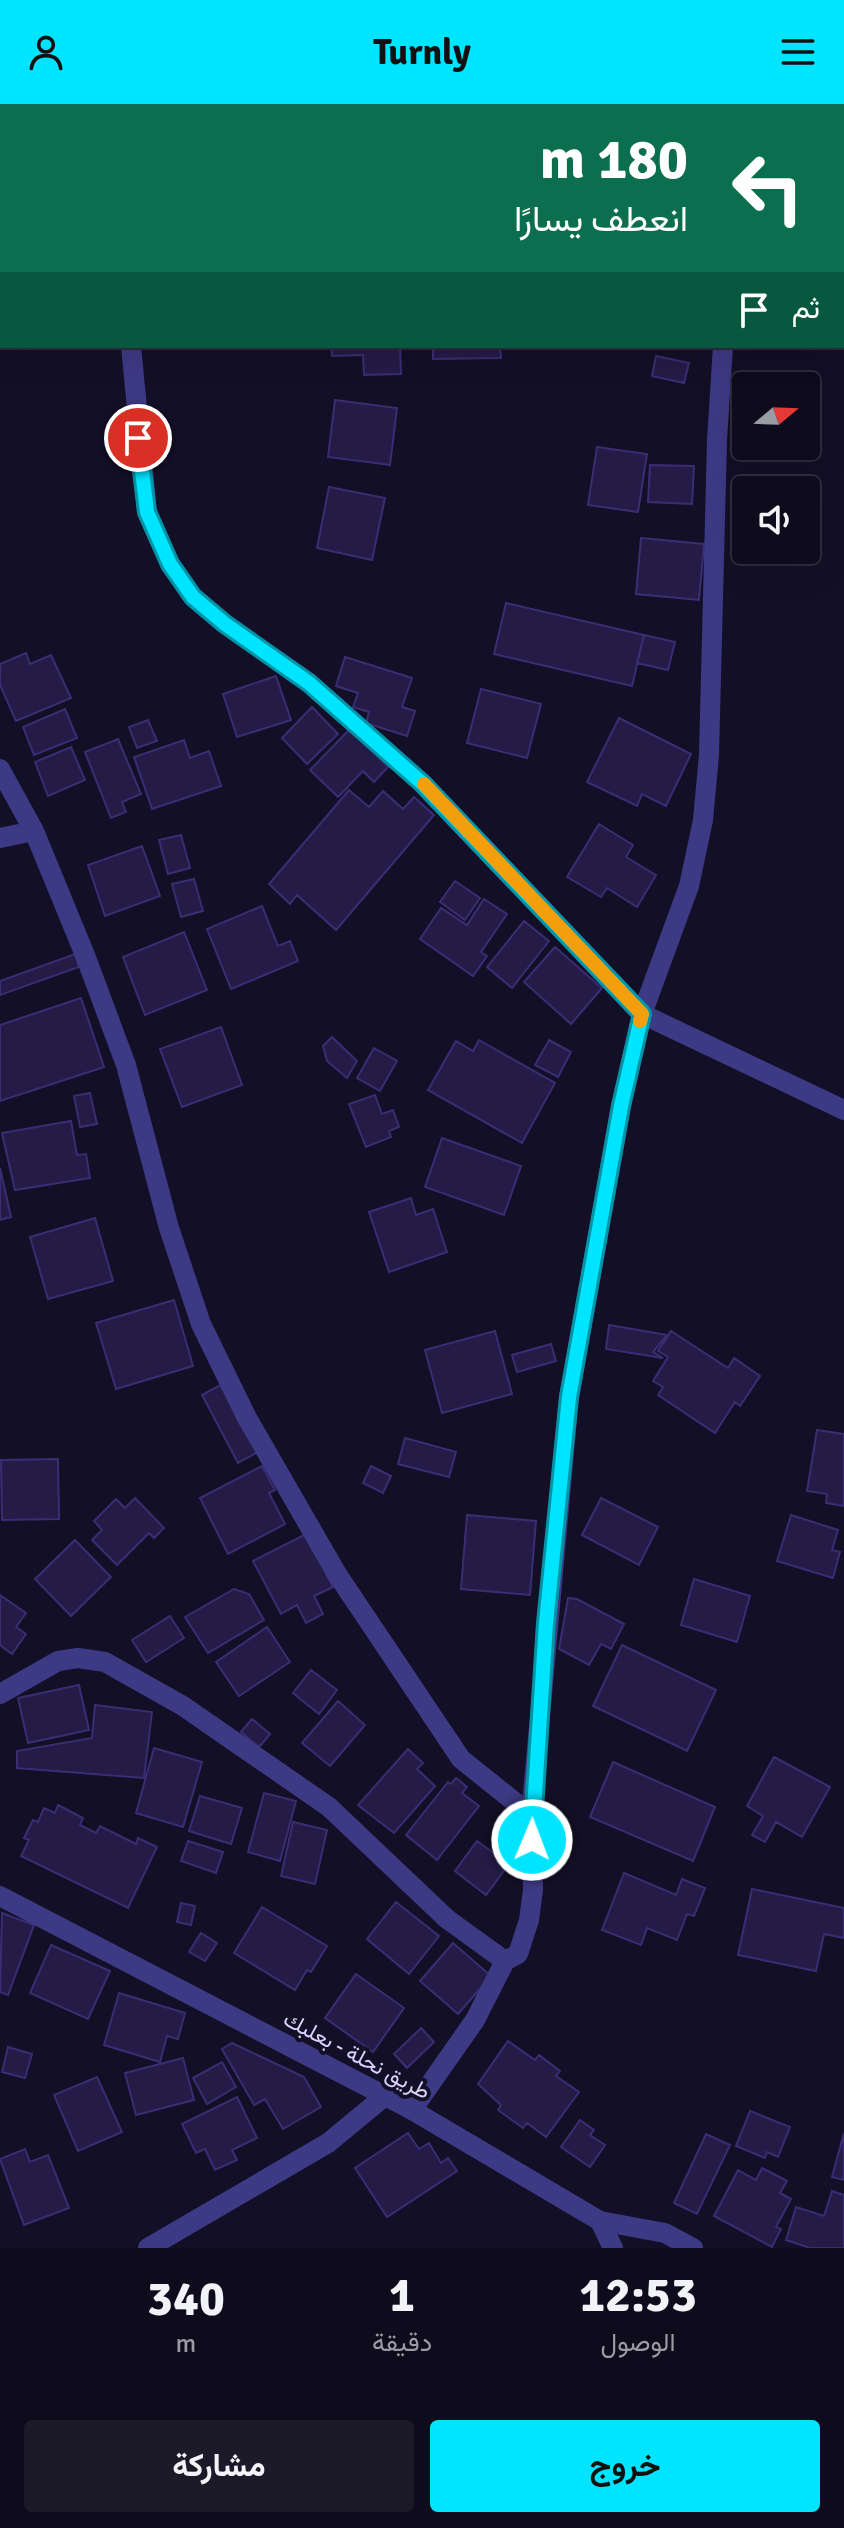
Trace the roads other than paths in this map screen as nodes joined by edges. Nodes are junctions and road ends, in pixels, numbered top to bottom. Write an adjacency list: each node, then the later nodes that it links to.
1 (131, 348): 6 (street)
2 (723, 348): 6 (street)
3 (0, 769): 4 (street)
4 (34, 831): 5 (street); 9 (street)
5 (0, 838)
6 (642, 1014): 7 (street); 9 (street)
7 (844, 1110)
8 (0, 1694): 11 (street)
9 (531, 1815): 11 (street)
10 (0, 1896): 12 (street, طريق نحلة - بعلبك)
11 (505, 1961): 13 (street)
12 (385, 2096): 13 (street, طريق نحلة - بعلبك); 15 (street)
13 (412, 2110): 14 (street, طريق نحلة - بعلبك)
14 (600, 2221): 16 (street); 17 (street, طريق نحلة - بعلبك)
15 (148, 2248)
16 (613, 2248)
17 (693, 2248)

